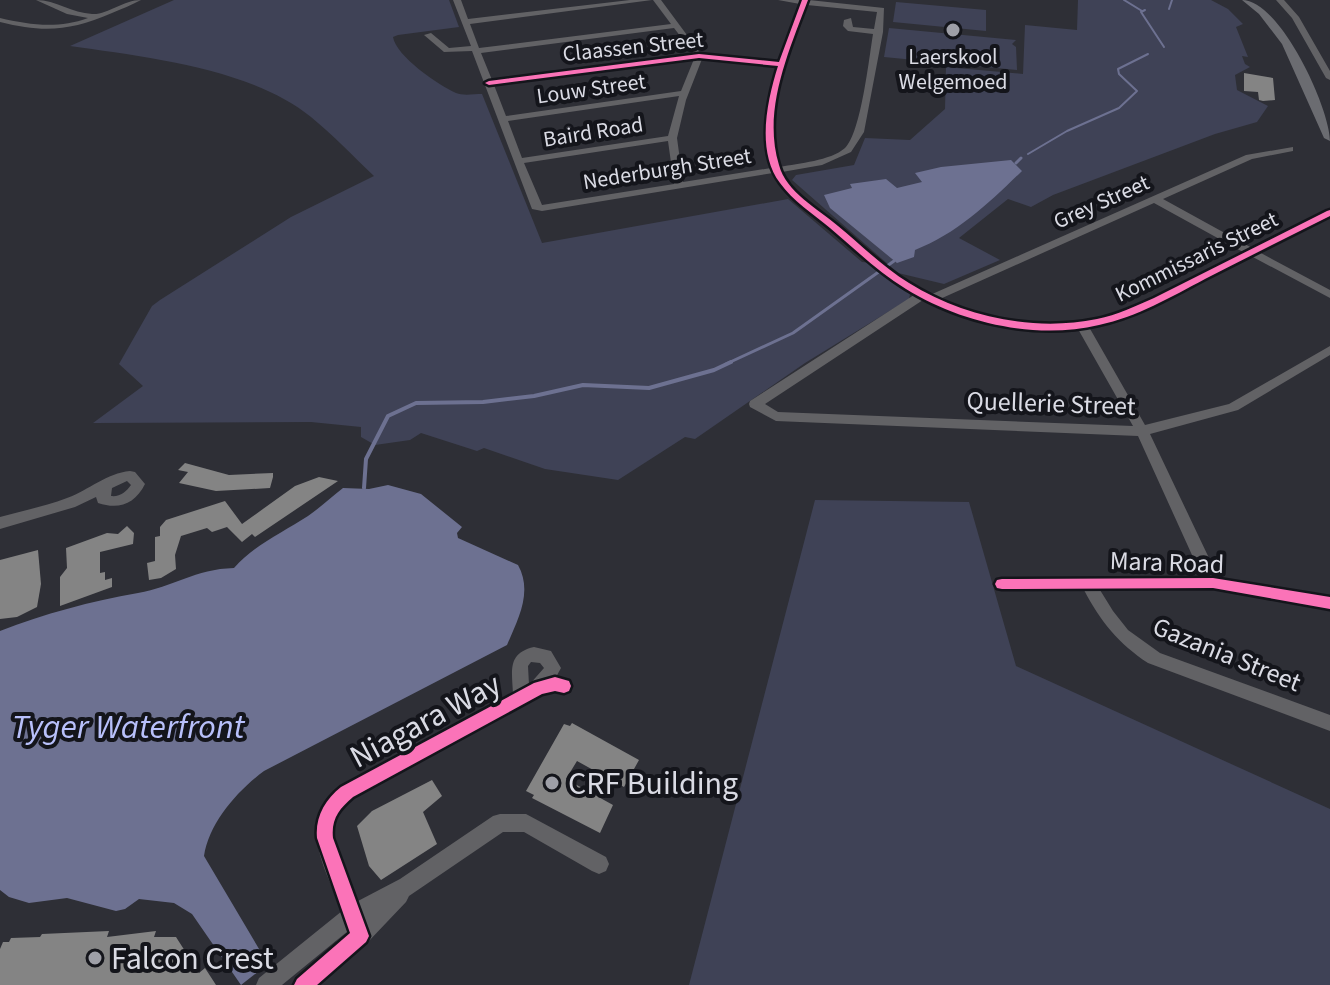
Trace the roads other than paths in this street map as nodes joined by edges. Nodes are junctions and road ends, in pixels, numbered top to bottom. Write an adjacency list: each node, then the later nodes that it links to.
1 (40, 0): 12 (street)
2 (120, 0): 10 (street)
3 (457, 0): 15 (street)
4 (648, 0): 15 (street)
5 (657, 0): 16 (street)
6 (782, 0): 11 (street)
7 (1247, 0): 30 (main road)
8 (1258, 0): 27 (main road)
9 (1280, 0): 19 (street)
10 (134, 1): 12 (street)
11 (804, 1): 17 (street, Nederburgh Street); 23 (street)
12 (95, 17): 13 (street)
13 (0, 20)
14 (848, 20): 17 (street)
15 (465, 22): 20 (street)
16 (676, 26): 20 (street); 22 (street)
17 (879, 32): 33 (street, Nederburgh Street)
18 (428, 35): 20 (street)
19 (1312, 47): 21 (street); 24 (street)
20 (476, 49): 25 (street)
21 (1328, 50)
22 (699, 56): 23 (street, Claassen Street); 25 (street, Claassen Street); 26 (street)
23 (781, 64): 33 (street)
24 (1330, 78)
25 (489, 83): 28 (street)
26 (684, 93): 28 (street, Louw Street); 29 (street)
27 (1330, 111)
28 (503, 119): 32 (street)
29 (672, 138): 32 (street, Baird Road); 34 (street)
30 (1330, 138)
31 (1290, 149): 35 (street, Grey Street)
32 (519, 161): 34 (street, Nederburgh Street)
33 (777, 171): 34 (street, Nederburgh Street); 39 (street, Kommissaris Street)
34 (679, 186)
35 (1155, 199): 37 (street); 39 (street, Grey Street)
36 (1330, 213): 37 (street, Kommissaris Street)
37 (1251, 252): 38 (street); 40 (street, Kommissaris Street)
38 (1330, 295)
39 (926, 297): 40 (street, Kommissaris Street); 42 (street, Grey Street)
40 (1082, 325): 43 (street)
41 (1330, 350): 43 (street, Quellerie Street)
42 (755, 404): 43 (street, Quellerie Street)
43 (1142, 431): 47 (street)
44 (103, 493): 45 (street)
45 (0, 523)
46 (1088, 582): 47 (street, Mara Road); 48 (street, Mara Road); 53 (street, Gazania Street)
47 (1213, 583): 49 (street, Mara Road)
48 (1002, 584)
49 (1330, 603)
50 (564, 686): 51 (street, Niagara Way)
51 (539, 688): 52 (street, Niagara Way); 52 (street, Niagara Way)
52 (521, 698): 56 (street, Niagara Way)
53 (1330, 723)
54 (599, 864): 55 (street)
55 (407, 886): 56 (street); 57 (street)
56 (355, 913): 57 (street, Niagara Way); 58 (street)
57 (360, 936): 59 (street)
58 (266, 985)
59 (303, 985)

